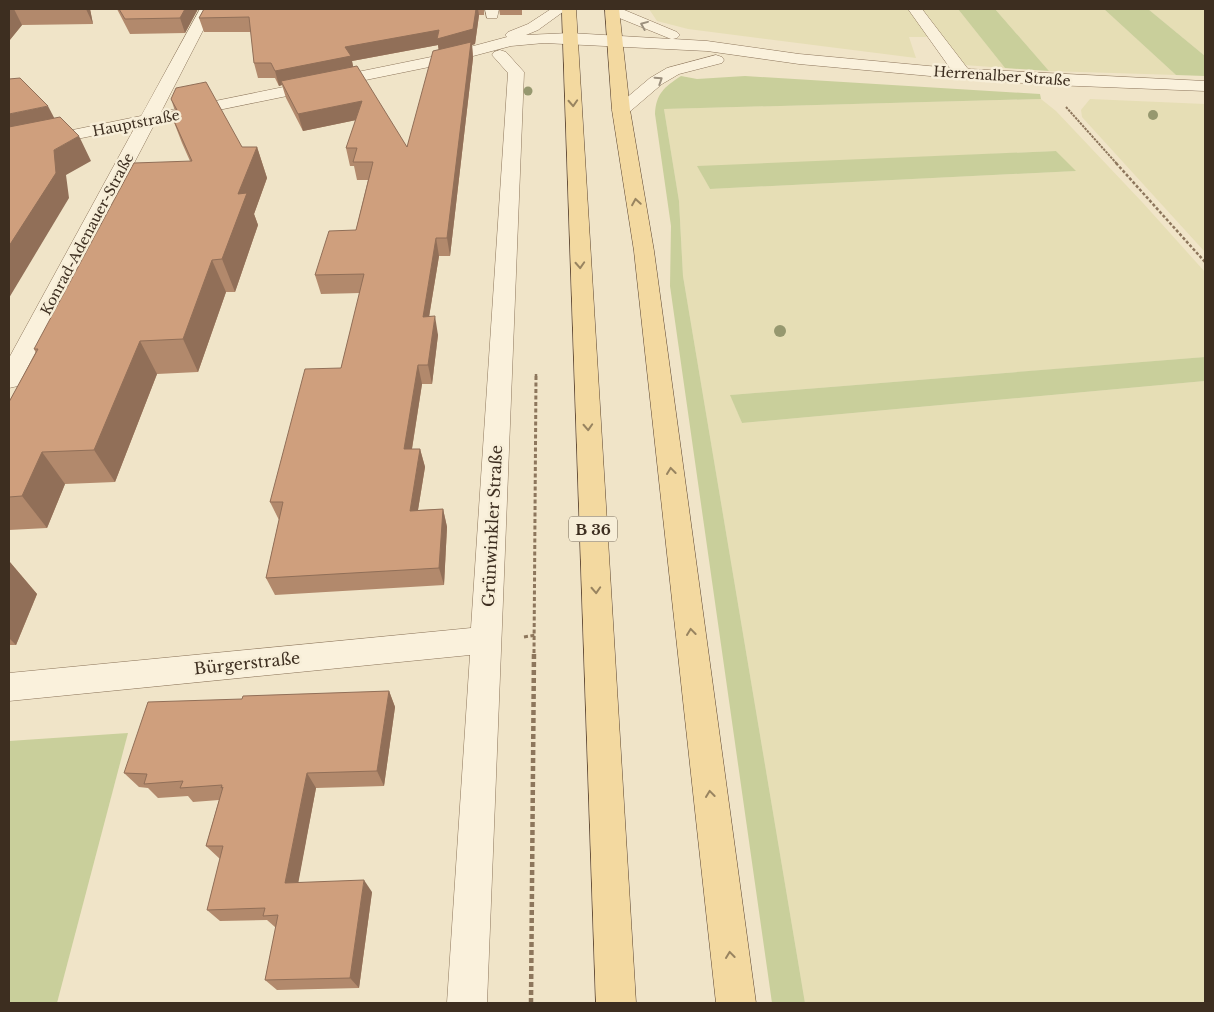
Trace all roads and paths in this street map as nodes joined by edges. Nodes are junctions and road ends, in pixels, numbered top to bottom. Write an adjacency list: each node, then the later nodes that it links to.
1 (207, 9): 18 (street, Konrad-Adenauer-Straße)
2 (560, 9): 7 (street)
3 (569, 9): 9 (main road, B 36)
4 (612, 9): 6 (street, one-way to 4); 8 (main road)
5 (915, 9): 14 (street)
6 (707, 46): 8 (street, Herrenalber Straße); 10 (street, Herrenalber Straße)
7 (479, 48): 9 (street, Hauptstraße); 11 (street, Hauptstraße)
8 (616, 48): 9 (street); 12 (street, Herrenalber Straße); 17 (main road)
9 (559, 50): 13 (street, Hauptstraße); 27 (main road, B 36, one-way to 27)
10 (799, 59): 12 (street, Herrenalber Straße); 14 (street, Herrenalber Straße)
11 (439, 60): 13 (street, Hauptstraße); 18 (street, Hauptstraße)
12 (716, 60): 17 (street, one-way to 12)
13 (508, 64): 23 (street, Grünwinkler Straße)
14 (963, 74): 15 (street, Herrenalber Straße)
15 (1055, 86): 16 (street, Herrenalber Straße); 20 (path)
16 (1205, 86)
17 (621, 110): 28 (main road, one-way to 17)
18 (147, 121): 19 (street, Hauptstraße); 22 (street, Konrad-Adenauer-Straße)
19 (9, 148)
20 (1205, 262)
21 (536, 368): 26 (path)
22 (9, 380)
23 (486, 640): 24 (street, Bürgerstraße); 25 (street, Grünwinkler Straße)
24 (9, 687)
25 (467, 1003)
26 (531, 1003)
27 (616, 1003)
28 (736, 1003)

